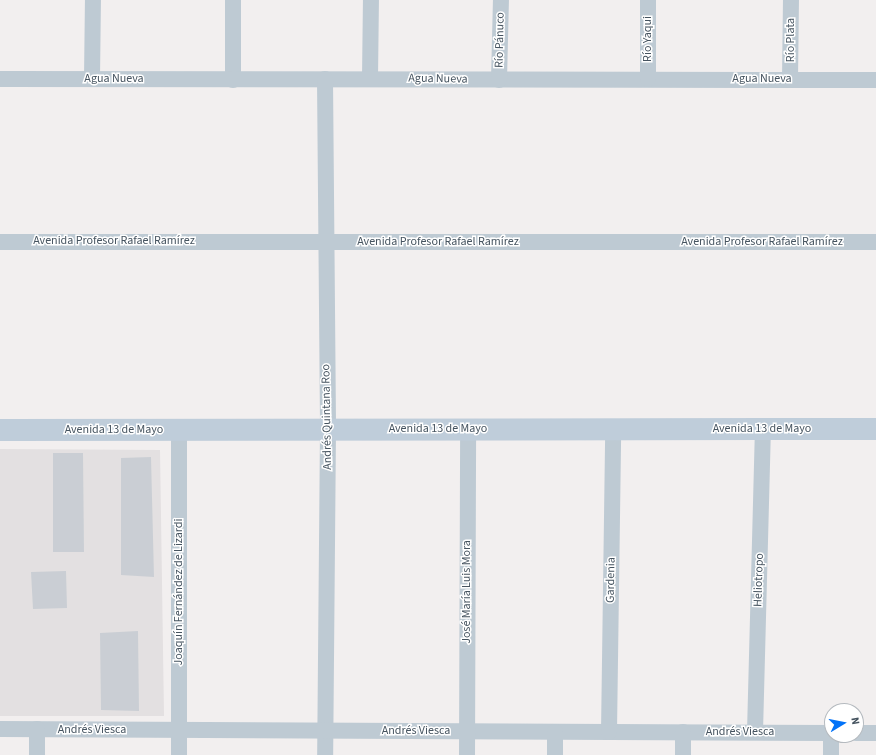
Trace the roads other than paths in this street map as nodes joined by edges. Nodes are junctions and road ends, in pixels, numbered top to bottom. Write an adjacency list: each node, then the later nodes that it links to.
1 (93, 0): 7 (street)
2 (233, 0): 12 (street)
3 (371, 0): 8 (street)
4 (501, 0): 13 (street, Río Pánuco)
5 (648, 0): 11 (street, Río Yaqui)
6 (791, 0): 14 (street, Río Plata)
7 (92, 78): 9 (street, Agua Nueva); 12 (street, Agua Nueva)
8 (370, 78): 10 (street, Agua Nueva); 13 (street, Agua Nueva)
9 (0, 79)
10 (325, 79): 12 (street, Agua Nueva); 16 (street, Andrés Quintana Roo)
11 (648, 79): 13 (street, Agua Nueva); 14 (street, Agua Nueva)
12 (233, 80)
13 (499, 80)
14 (790, 80): 15 (street, Agua Nueva)
15 (876, 80)
16 (324, 241): 17 (street, Avenida Profesor Rafael Ramírez); 18 (street, Avenida Profesor Rafael Ramírez); 20 (street, Andrés Quintana Roo)
17 (0, 242)
18 (876, 242)
19 (763, 428): 22 (street, Avenida 13 de Mayo); 23 (street, Avenida 13 de Mayo); 34 (street, Heliotropo)
20 (328, 429): 21 (street, Avenida 13 de Mayo); 25 (street, Avenida 13 de Mayo); 29 (street, Andrés Quintana Roo)
21 (468, 429): 22 (street, Avenida 13 de Mayo); 30 (street, José María Luis Mora)
22 (613, 429): 32 (street, Gardenia)
23 (876, 429)
24 (0, 430): 25 (street, Avenida 13 de Mayo)
25 (179, 430): 28 (street, Joaquín Fernández de Lizardi)
26 (0, 729): 27 (street, Andrés Viesca)
27 (37, 729): 28 (street, Andrés Viesca); 39 (street)
28 (179, 730): 29 (street, Andrés Viesca); 40 (street, Joaquín Fernández de Lizardi)
29 (326, 730): 30 (street, Andrés Viesca); 41 (street, Andrés Quintana Roo)
30 (466, 731): 31 (street, Andrés Viesca); 42 (street, José María Luis Mora)
31 (555, 732): 32 (street, Andrés Viesca); 43 (street)
32 (609, 732): 33 (street, Andrés Viesca)
33 (683, 732): 34 (street, Andrés Viesca); 44 (street)
34 (755, 732): 35 (street, Andrés Viesca)
35 (824, 733)
36 (864, 733): 37 (street)
37 (876, 734)
38 (832, 743): 45 (street)
39 (36, 755)
40 (179, 755)
41 (326, 755)
42 (467, 755)
43 (555, 755)
44 (683, 755)
45 (831, 755)

